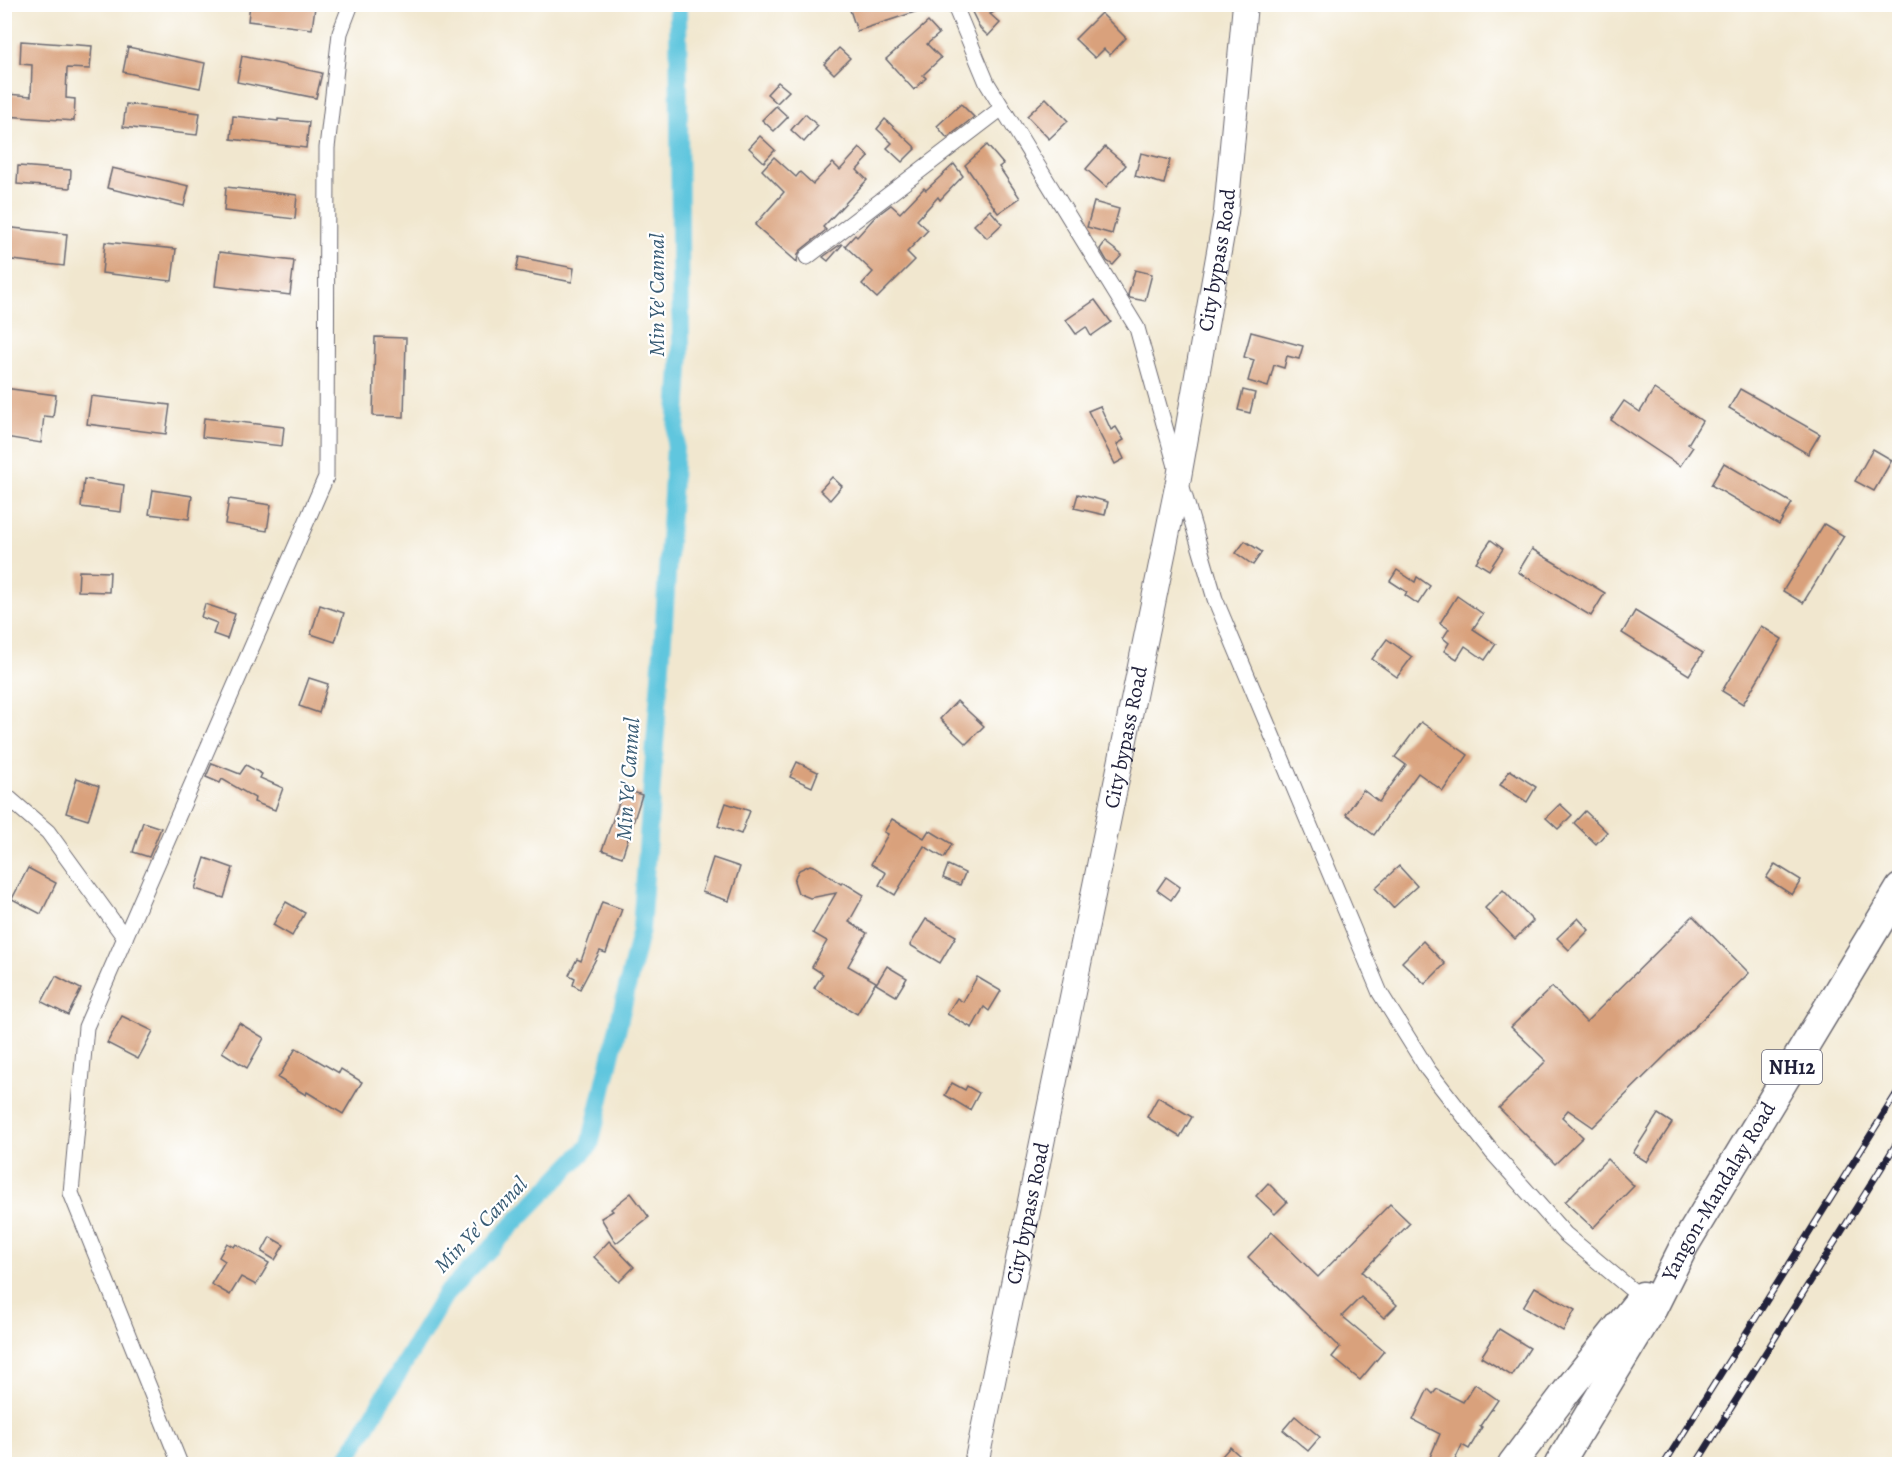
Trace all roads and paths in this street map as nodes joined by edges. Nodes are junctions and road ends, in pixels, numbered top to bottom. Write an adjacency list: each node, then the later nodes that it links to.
1 (351, 4): 9 (street)
2 (954, 4): 4 (street)
3 (1245, 4): 6 (main road, City bypass Road)
4 (1002, 108): 5 (street); 6 (street)
5 (807, 257)
6 (1179, 477): 10 (street); 12 (main road, City bypass Road)
7 (4, 794): 9 (street)
8 (1899, 888): 10 (highway, Yangon-Mandalay Road / NH12)
9 (125, 938): 11 (street)
10 (1648, 1303): 13 (highway, NH12); 14 (highway, NH12)
11 (180, 1464)
12 (976, 1464)
13 (1512, 1464)
14 (1559, 1464)

